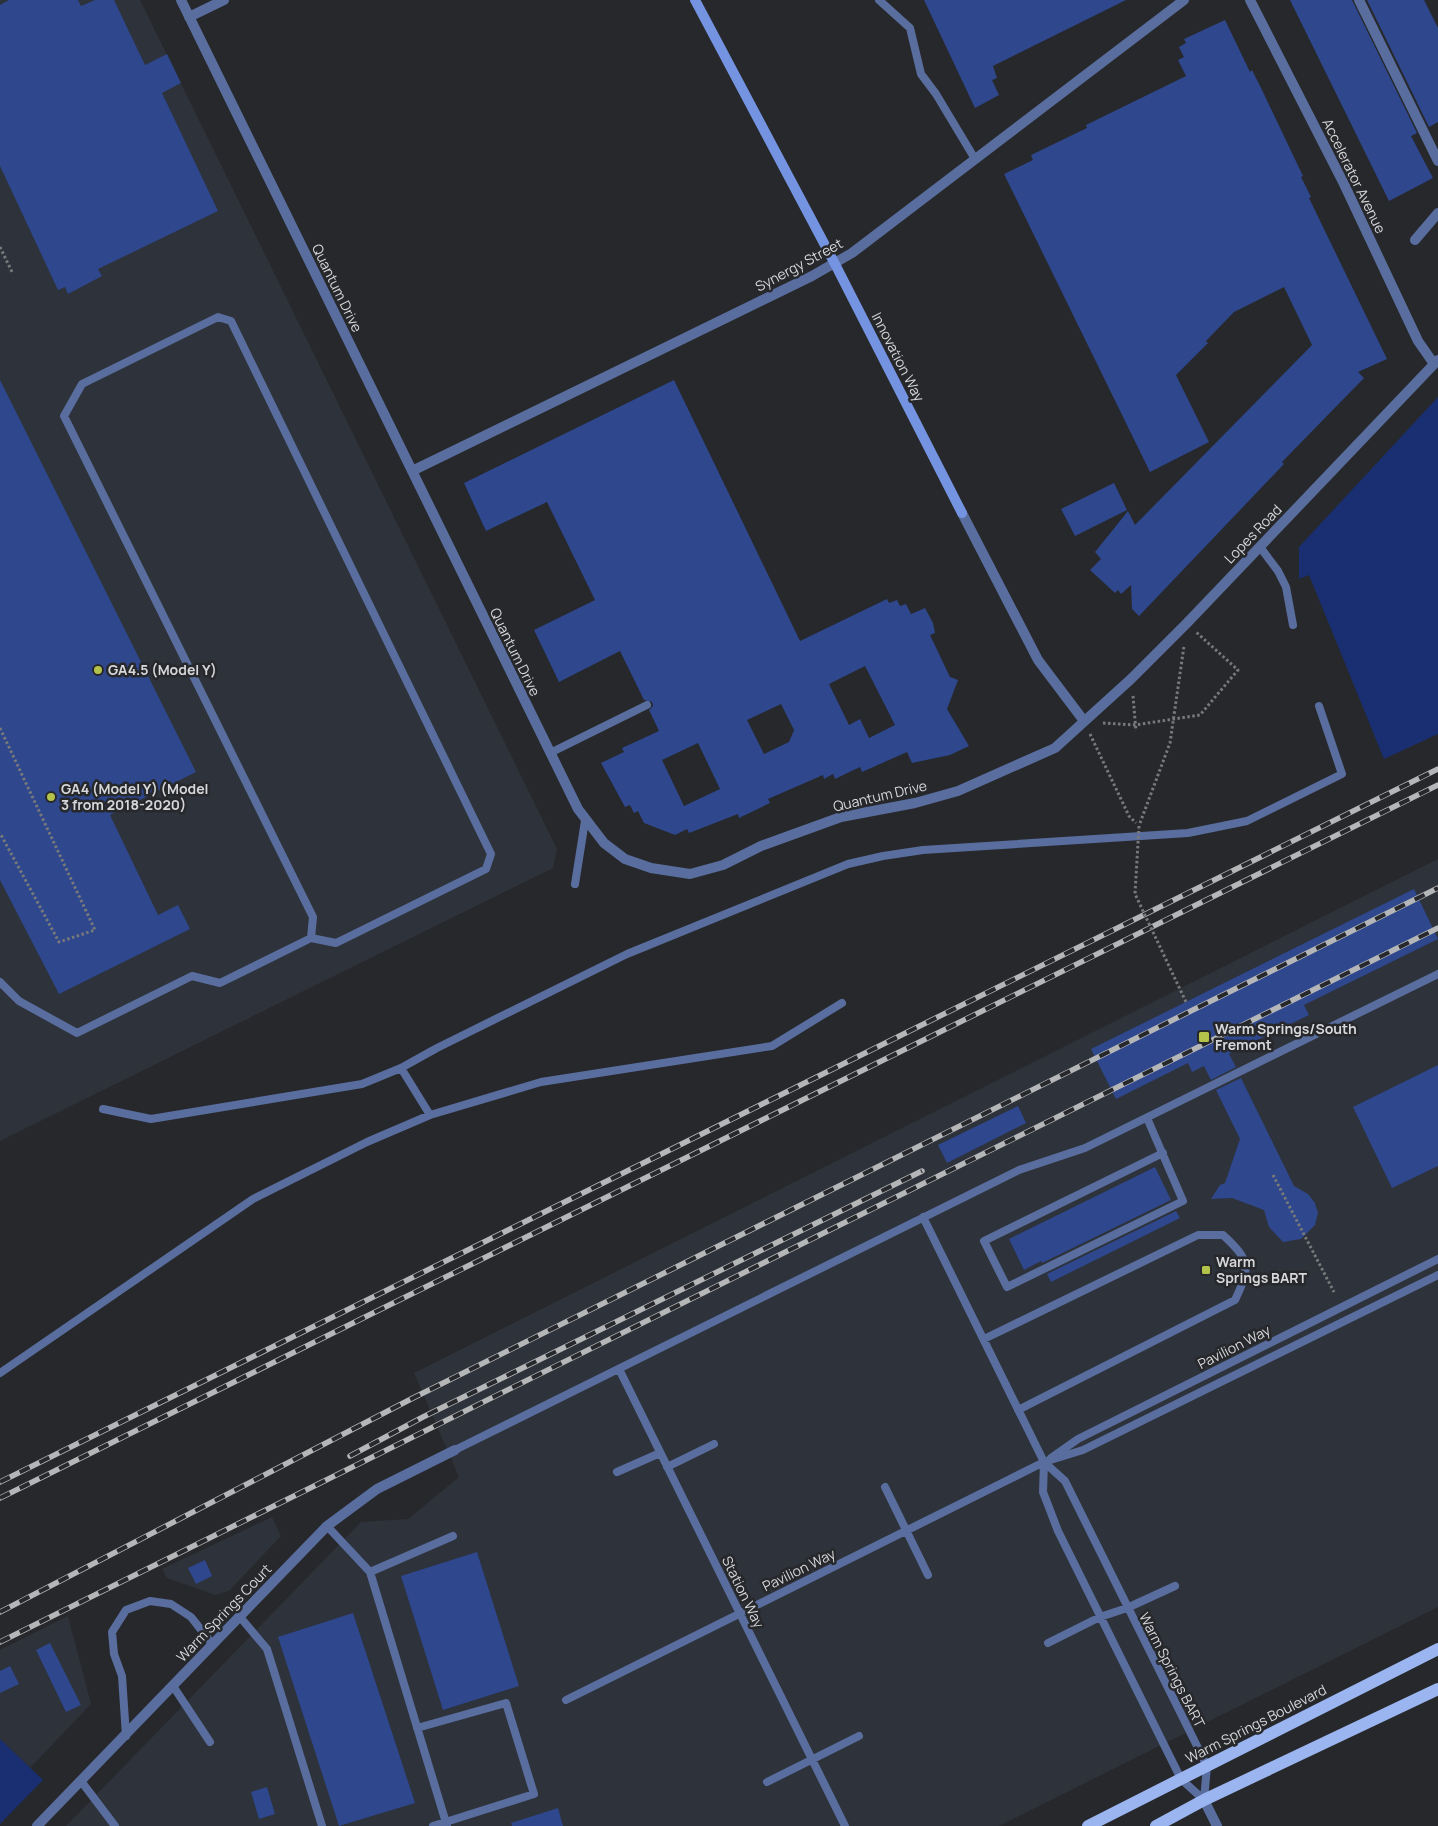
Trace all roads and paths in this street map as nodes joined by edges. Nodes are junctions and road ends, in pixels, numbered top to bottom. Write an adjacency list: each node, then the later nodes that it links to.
1 (181, 0): 8 (street, Quantum Drive)
2 (224, 0): 8 (street)
3 (696, 0): 14 (street, Innovation Way)
4 (879, 0): 9 (lane)
5 (1184, 0): 9 (street, Synergy Street)
6 (1250, 0): 16 (street, Accelerator Avenue)
7 (1359, 0): 10 (street)
8 (189, 17): 17 (street, Quantum Drive)
9 (975, 159): 14 (street, Synergy Street)
10 (1438, 161)
11 (1438, 213): 12 (street)
12 (1414, 240)
13 (0, 247): 15 (path)
14 (834, 264): 17 (street, Synergy Street); 25 (street, Innovation Way)
15 (13, 274)
16 (1436, 362): 18 (street, Lopes Road)
17 (412, 471): 29 (street, Quantum Drive)
18 (1260, 547): 19 (street, Lopes Road); 20 (lane)
19 (1187, 623): 21 (street, Lopes Road); 24 (path); 24 (path)
20 (1293, 625)
21 (1131, 679): 25 (street, Lopes Road); 26 (path)
22 (647, 705): 29 (lane)
23 (1319, 706): 39 (lane)
24 (1174, 719): 26 (path); 31 (path)
25 (1084, 721): 26 (path); 30 (street, Quantum Drive); 31 (path)
26 (1135, 725): 28 (path)
27 (0, 728): 32 (path)
28 (1136, 731)
29 (550, 753): 30 (street, Quantum Drive)
30 (585, 821): 33 (lane)
31 (1139, 826): 37 (path, bridge)
32 (0, 832)
33 (575, 884)
34 (311, 938): 34 (lane); 36 (lane)
35 (1438, 974): 42 (lane)
36 (0, 982)
37 (1186, 1002)
38 (842, 1004): 41 (lane)
39 (401, 1068): 40 (lane); 41 (lane)
40 (103, 1109)
41 (430, 1115): 51 (lane)
42 (1147, 1118): 43 (lane); 45 (lane)
43 (1163, 1153): 43 (lane)
44 (1273, 1174): 48 (path)
45 (923, 1218): 49 (lane); 50 (lane)
46 (1438, 1259): 56 (lane, Pavilion Way)
47 (1438, 1274): 56 (lane, Pavilion Way)
48 (1334, 1292)
49 (984, 1340): 52 (lane); 52 (lane)
50 (619, 1369): 54 (lane); 55 (lane, Station Way)
51 (0, 1372)
52 (1018, 1410): 56 (lane)
53 (714, 1444): 57 (lane)
54 (455, 1450): 60 (street, Warm Springs Court)
55 (660, 1453): 57 (lane, Station Way); 58 (lane)
56 (1044, 1462): 61 (lane, Pavilion Way); 66 (lane, Warm Springs BART); 69 (lane)
57 (667, 1467): 67 (lane, Station Way)
58 (617, 1472)
59 (885, 1487): 61 (lane)
60 (328, 1526): 63 (lane); 68 (street, Warm Springs Court)
61 (906, 1530): 64 (lane); 67 (lane, Pavilion Way)
62 (453, 1536): 63 (lane)
63 (370, 1572): 76 (lane)
64 (928, 1575)
65 (1175, 1586): 66 (lane)
66 (1127, 1608): 69 (lane); 81 (lane, Warm Springs BART)
67 (740, 1613): 75 (lane, Pavilion Way); 80 (lane, Station Way)
68 (240, 1617): 71 (street, Warm Springs Court); 89 (lane)
69 (1100, 1617): 70 (lane); 82 (lane)
70 (1048, 1643)
71 (213, 1645): 73 (street, Warm Springs Court); 77 (lane)
72 (1438, 1649): 81 (main road, Warm Springs Boulevard)
73 (173, 1686): 77 (street, Warm Springs Court); 79 (lane)
74 (1438, 1689): 85 (main road)
75 (566, 1700)
76 (417, 1728): 86 (lane); 86 (lane)
77 (126, 1736): 83 (street, Warm Springs Court)
78 (859, 1736): 80 (lane)
79 (210, 1742)
80 (812, 1759): 84 (lane); 91 (lane, Station Way)
81 (1207, 1766): 82 (main road, Warm Springs Boulevard); 85 (lane)
82 (1181, 1779): 85 (lane); 92 (main road, Warm Springs Boulevard)
83 (81, 1781): 87 (street, Warm Springs Court); 88 (lane)
84 (767, 1782)
85 (1204, 1800): 93 (main road); 94 (street)
86 (446, 1824): 90 (lane)
87 (37, 1826)
88 (115, 1826)
89 (322, 1826)
90 (433, 1826)
91 (845, 1826)
92 (1088, 1826)
93 (1156, 1826)
94 (1217, 1826)

